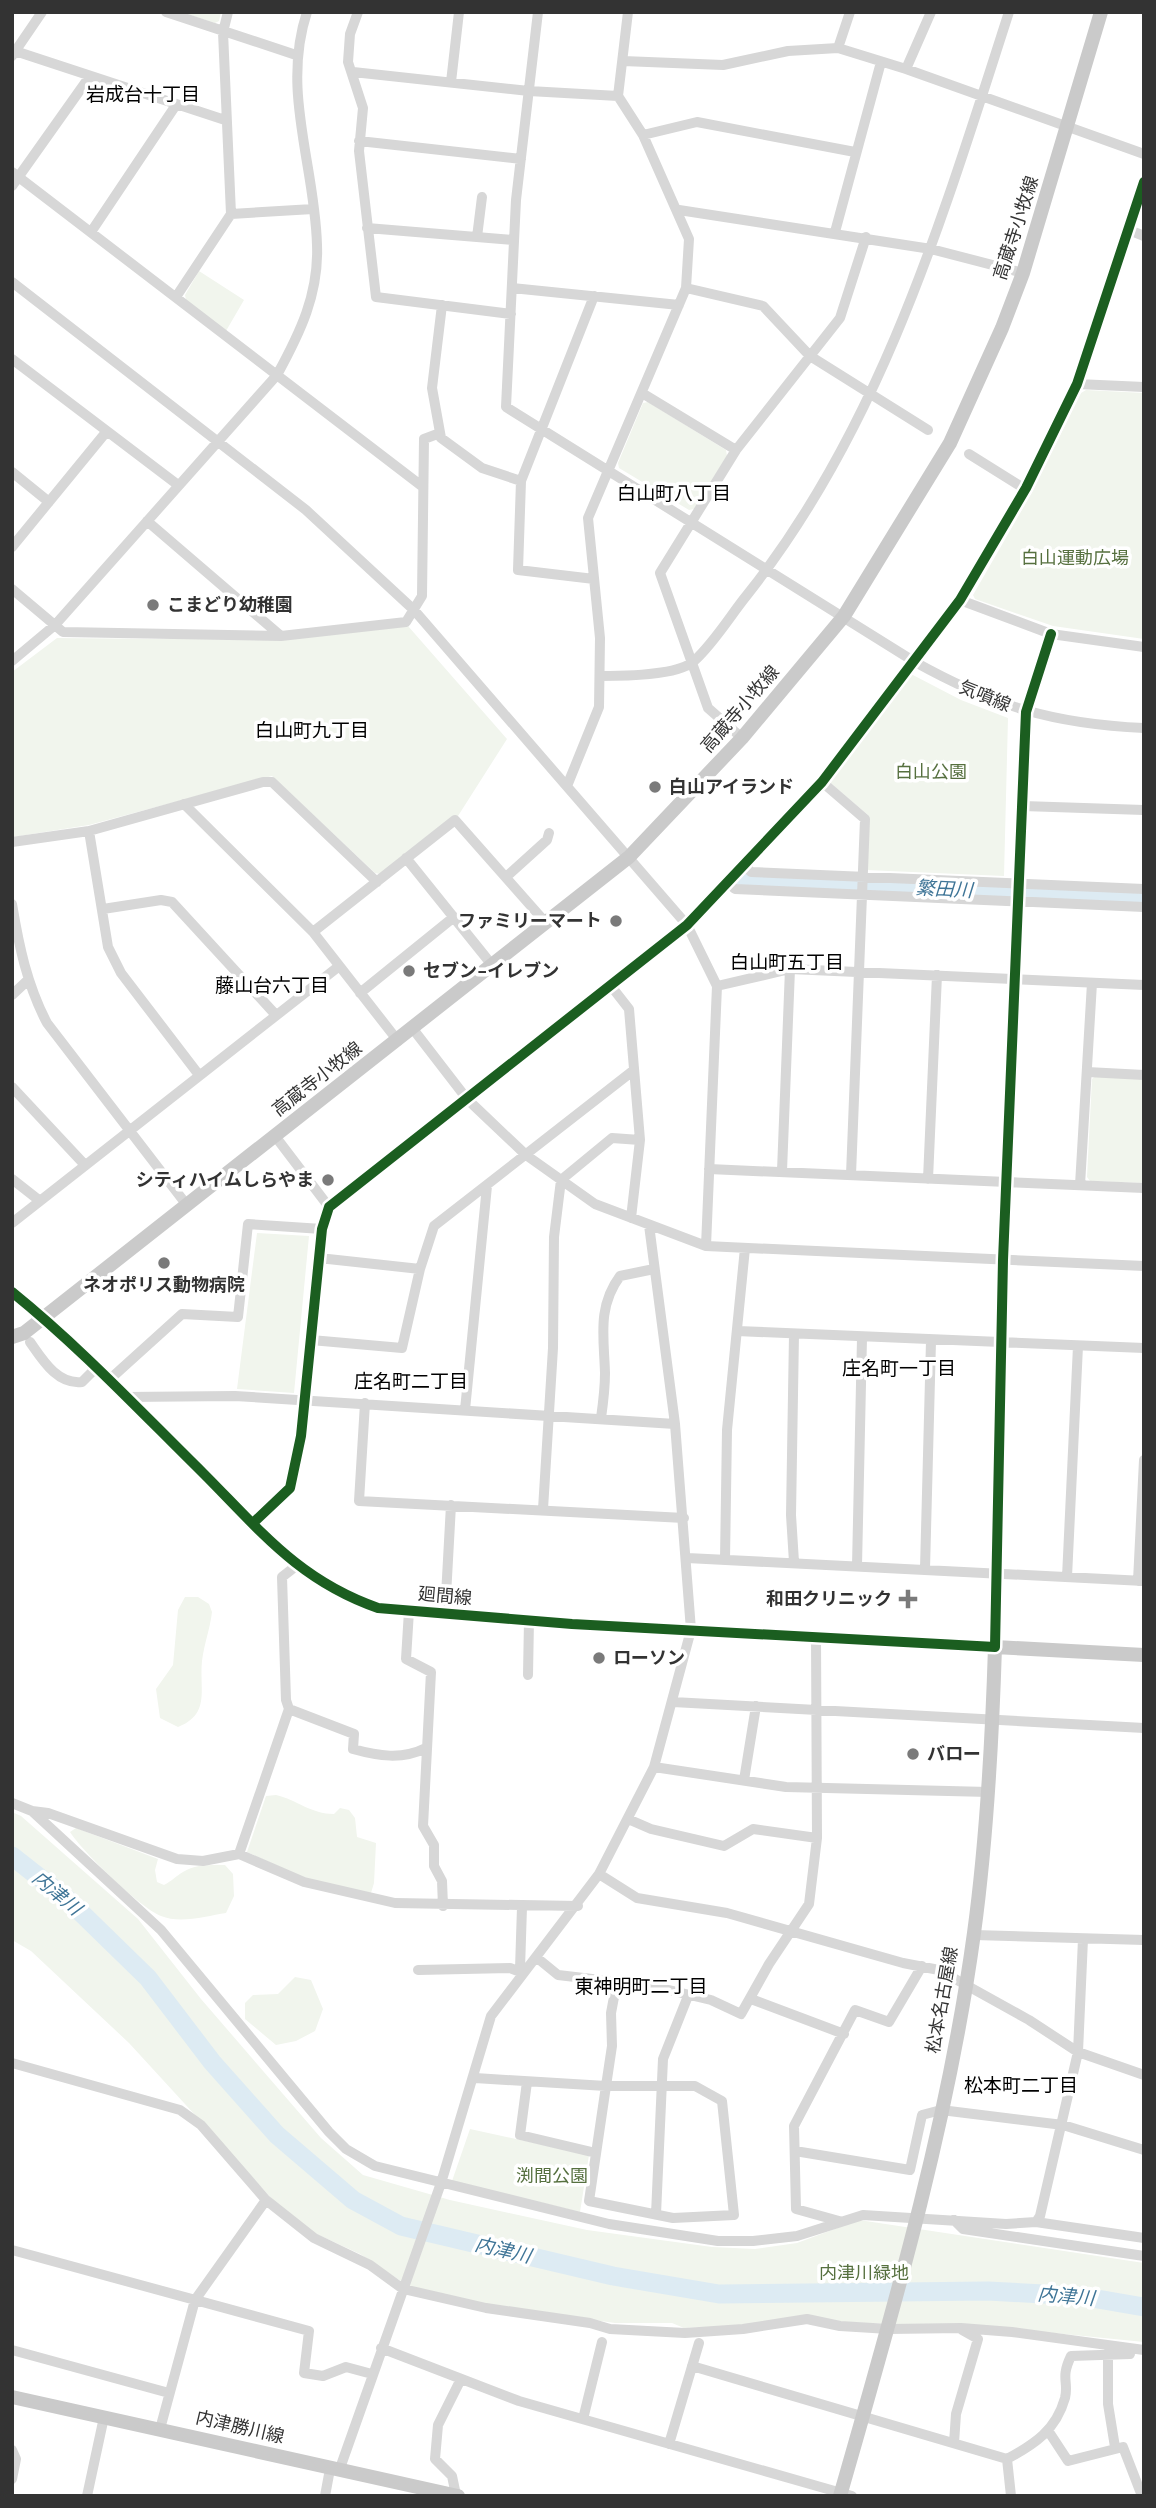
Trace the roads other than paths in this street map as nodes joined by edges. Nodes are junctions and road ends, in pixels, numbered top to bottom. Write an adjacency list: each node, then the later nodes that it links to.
1 (42, 12): 15 (street)
2 (166, 12): 13 (street)
3 (228, 12): 13 (street)
4 (307, 12): 16 (street)
5 (358, 12): 20 (street)
6 (459, 12): 22 (street)
7 (538, 12): 23 (street)
8 (628, 12): 17 (street)
9 (850, 12): 14 (street)
10 (931, 12): 19 (street)
11 (1009, 12): 24 (street)
12 (1101, 12): 28 (main road, 高蔵寺小牧線)
13 (223, 32): 16 (street); 27 (street)
14 (838, 48): 17 (street); 18 (street)
15 (13, 53): 21 (street)
16 (296, 55): 37 (street)
17 (623, 61): 25 (street)
18 (881, 62): 19 (street); 31 (street)
19 (906, 69): 24 (street)
20 (352, 72): 22 (street); 30 (street)
21 (90, 76): 26 (street); 34 (street)
22 (451, 82): 23 (street)
23 (529, 91): 25 (street); 33 (street)
24 (982, 95): 28 (street); 48 (street)
25 (618, 96): 29 (street)
26 (176, 105): 27 (street); 42 (street)
27 (225, 120): 39 (street)
28 (1068, 126): 32 (street); 49 (main road, 高蔵寺小牧線)
29 (643, 135): 31 (street); 38 (street)
30 (359, 141): 33 (street); 40 (street)
31 (855, 152): 43 (street)
32 (1144, 154)
33 (521, 159): 47 (street)
34 (15, 179): 42 (street)
35 (1144, 182): 41 (street)
36 (467, 206): 45 (street)
37 (313, 209): 39 (street); 60 (street)
38 (679, 210): 43 (street); 52 (street)
39 (231, 214): 54 (street)
40 (367, 228): 45 (street); 55 (street)
41 (1129, 230): 44 (street); 61 (street)
42 (91, 232): 54 (street)
43 (835, 232): 46 (street)
44 (1144, 236)
45 (477, 237): 47 (street)
46 (866, 237): 48 (street); 58 (street)
47 (514, 240): 51 (street)
48 (931, 249): 49 (street); 64 (street)
49 (1023, 273): 86 (main road, 高蔵寺小牧線)
50 (12, 282): 85 (street)
51 (512, 288): 53 (street); 57 (street)
52 (686, 288): 56 (street); 58 (street)
53 (594, 296): 56 (street); 65 (street)
54 (176, 297): 60 (street)
55 (442, 305): 57 (street); 68 (street)
56 (679, 305): 63 (street)
57 (511, 314): 65 (street, 気噴線)
58 (810, 356): 64 (street); 69 (street)
59 (12, 359): 67 (street)
60 (277, 376): 74 (street); 75 (street)
61 (1077, 384): 62 (street); 76 (street)
62 (1144, 387)
63 (642, 393): 69 (street); 72 (street)
64 (871, 396): 66 (street); 81 (street)
65 (542, 429): 72 (street, 気噴線); 73 (street)
66 (928, 430)
67 (107, 431): 74 (street); 77 (street)
68 (440, 433): 73 (street); 75 (street)
69 (736, 450): 79 (street)
70 (969, 454): 76 (street)
71 (12, 471): 77 (street)
72 (610, 471): 79 (street, 気噴線); 82 (street)
73 (521, 481): 82 (street)
74 (178, 485): 78 (street)
75 (423, 487): 85 (street)
76 (1025, 489): 84 (street)
77 (49, 502): 80 (street)
78 (147, 521): 87 (street); 89 (street)
79 (692, 522): 81 (street, 気噴線); 93 (street)
80 (12, 547)
81 (768, 568): 86 (street, 気噴線); 93 (street)
82 (594, 579): 94 (street)
83 (12, 589): 87 (street)
84 (960, 600): 88 (street); 92 (street)
85 (414, 610): 89 (street); 99 (street)
86 (844, 616): 92 (street, 気噴線); 97 (main road, 高蔵寺小牧線)
87 (55, 625): 89 (street); 91 (street)
88 (1051, 634): 90 (street); 95 (street)
89 (281, 636)
90 (1144, 647)
91 (12, 661)
92 (915, 662): 95 (street, 気噴線); 98 (street)
93 (692, 663): 94 (street); 97 (street)
94 (601, 676): 99 (street)
95 (1026, 712): 96 (street, 気噴線); 101 (street)
96 (1144, 728)
97 (742, 738): 106 (main road, 高蔵寺小牧線)
98 (822, 782): 108 (street); 110 (street)
99 (567, 786): 106 (street)
100 (184, 804): 103 (street); 111 (street); 123 (street)
101 (1023, 806): 102 (street); 113 (street)
102 (1144, 810)
103 (89, 831): 105 (street); 119 (street)
104 (549, 833): 109 (street)
105 (12, 842)
106 (629, 857): 121 (main road, 高蔵寺小牧線); 122 (street)
107 (406, 858): 109 (street); 111 (street); 120 (street)
108 (745, 866): 110 (street); 112 (street)
109 (506, 877): 121 (street)
110 (863, 877): 113 (street); 115 (street)
111 (377, 881): 123 (street)
112 (729, 884): 115 (street); 122 (street)
113 (1020, 884): 114 (street); 116 (street)
114 (1144, 889)
115 (862, 894): 116 (street); 127 (street)
116 (1019, 900): 118 (street); 129 (street)
117 (12, 904): 130 (street)
118 (1144, 907)
119 (103, 909): 137 (street); 142 (street)
120 (454, 917): 124 (street); 135 (street)
121 (546, 923): 124 (main road, 高蔵寺小牧線)
122 (687, 925): 133 (street); 134 (street)
123 (313, 932): 125 (street)
124 (492, 965): 138 (main road, 高蔵寺小牧線)
125 (338, 967): 135 (street); 137 (street)
126 (790, 969): 127 (street); 134 (street); 152 (street)
127 (859, 972): 128 (street); 153 (street)
128 (937, 975): 129 (street); 155 (street)
129 (1016, 979): 131 (street); 157 (street)
130 (28, 981): 136 (street); 146 (street)
131 (1092, 982): 132 (street); 141 (street)
132 (1144, 985)
133 (611, 986): 140 (street); 145 (street)
134 (717, 986): 151 (street)
135 (360, 993): 139 (street)
136 (12, 995)
137 (275, 1014): 142 (street)
138 (414, 1029): 139 (main road, 高蔵寺小牧線); 145 (street)
139 (398, 1041): 147 (main road, 高蔵寺小牧線)
140 (634, 1070): 148 (street); 149 (street)
141 (1087, 1072): 143 (street); 158 (street)
142 (199, 1075): 146 (street)
143 (1144, 1075)
144 (12, 1087): 150 (street)
145 (467, 1098): 149 (street); 163 (street)
146 (130, 1129): 150 (street); 162 (street)
147 (275, 1136): 162 (main road, 高蔵寺小牧線); 163 (street)
148 (640, 1140): 156 (street); 164 (street)
149 (526, 1156): 156 (street); 159 (street)
150 (84, 1164): 161 (street)
151 (709, 1169): 152 (street); 168 (street)
152 (782, 1171): 153 (street)
153 (851, 1175): 155 (street)
154 (12, 1179): 161 (street)
155 (928, 1179): 157 (street)
156 (561, 1180): 164 (street); 193 (street)
157 (1006, 1182): 158 (street); 171 (street)
158 (1080, 1185): 160 (street)
159 (487, 1186): 173 (street); 192 (street)
160 (1144, 1188)
161 (40, 1201): 165 (street)
162 (186, 1204): 176 (main road, 高蔵寺小牧線)
163 (328, 1207): 167 (street)
164 (631, 1218): 166 (street)
165 (12, 1223)
166 (649, 1225): 168 (street); 174 (street)
167 (321, 1229): 170 (street); 188 (street)
168 (706, 1246): 169 (street)
169 (745, 1248): 171 (street); 177 (street)
170 (319, 1258): 173 (street); 181 (street)
171 (1003, 1260): 172 (street); 184 (street)
172 (1144, 1266)
173 (420, 1269): 181 (street)
174 (654, 1269): 194 (street); 195 (street)
175 (12, 1292): 176 (street, 廻間線)
176 (43, 1317): 179 (main road, 高蔵寺小牧線); 187 (street, 廻間線)
177 (737, 1331): 178 (street); 202 (street)
178 (794, 1334): 180 (street); 203 (street)
179 (12, 1338)
180 (862, 1338): 182 (street); 205 (street)
181 (311, 1339): 190 (street)
182 (931, 1341): 184 (street); 206 (street)
183 (30, 1342): 187 (street)
184 (1001, 1344): 185 (street); 207 (street)
185 (1079, 1346): 186 (street); 208 (street)
186 (1144, 1348)
187 (96, 1368): 188 (street, 廻間線)
188 (110, 1380): 189 (street, 廻間線)
189 (126, 1397): 190 (street); 200 (street, 廻間線)
190 (305, 1399): 191 (street); 200 (street)
191 (365, 1403): 192 (street); 197 (street)
192 (465, 1410): 193 (street)
193 (548, 1414): 194 (street); 198 (street)
194 (601, 1418): 195 (street)
195 (675, 1424): 199 (street)
196 (1144, 1460): 209 (street)
197 (451, 1505): 198 (street); 211 (street)
198 (543, 1509): 199 (street)
199 (684, 1518): 201 (street)
200 (253, 1522): 204 (street, 廻間線)
201 (688, 1558): 202 (street); 213 (street)
202 (725, 1560): 203 (street)
203 (794, 1562): 205 (street)
204 (296, 1566): 210 (street, 廻間線); 220 (street)
205 (857, 1566): 206 (street)
206 (925, 1569): 207 (street)
207 (996, 1573): 208 (street); 215 (street)
208 (1067, 1577): 209 (street)
209 (1141, 1581)
210 (409, 1611): 211 (street, 廻間線); 224 (street)
211 (445, 1614): 212 (street, 廻間線)
212 (529, 1620): 213 (street, 廻間線); 217 (street)
213 (691, 1630): 214 (street, 廻間線); 218 (street)
214 (816, 1637): 215 (street, 廻間線); 221 (street)
215 (995, 1647): 216 (main road); 222 (main road, 松本名古屋線)
216 (1144, 1655)
217 (528, 1675)
218 (673, 1702): 219 (street); 225 (street)
219 (756, 1706): 221 (street); 226 (street)
220 (289, 1709): 224 (street); 233 (street)
221 (816, 1710): 222 (street); 227 (street)
222 (993, 1719): 223 (street); 228 (main road, 松本名古屋線)
223 (1144, 1728)
224 (426, 1748): 235 (street)
225 (654, 1767): 226 (street); 231 (street)
226 (744, 1780): 227 (street)
227 (816, 1786): 228 (street); 232 (street)
228 (989, 1792): 239 (main road, 松本名古屋線)
229 (12, 1802): 230 (street)
230 (32, 1811): 233 (street); 263 (street)
231 (628, 1819): 232 (street); 234 (street)
232 (817, 1838): 238 (street)
233 (239, 1854): 235 (street)
234 (599, 1874): 236 (street); 238 (street)
235 (443, 1906): 237 (street)
236 (578, 1906): 237 (street); 242 (street)
237 (522, 1907): 245 (street)
238 (792, 1929): 243 (street); 249 (street)
239 (974, 1936): 240 (street); 247 (main road, 松本名古屋線)
240 (1083, 1939): 241 (street); 251 (street)
241 (1144, 1940)
242 (536, 1957): 245 (street); 246 (street)
243 (922, 1966): 247 (street); 250 (street)
244 (418, 1970): 245 (street)
245 (522, 1971): 254 (street)
246 (617, 1981): 248 (street); 256 (street)
247 (966, 1984): 251 (street); 258 (main road, 松本名古屋線)
248 (688, 1996): 249 (street); 257 (street)
249 (751, 1999): 250 (street)
250 (844, 2034): 261 (street)
251 (1077, 2052): 253 (street); 259 (street)
252 (12, 2063): 264 (street)
253 (1144, 2076)
254 (475, 2078): 255 (street); 263 (street)
255 (527, 2082): 256 (street); 262 (street)
256 (606, 2086): 257 (street); 262 (street)
257 (663, 2086): 265 (street); 265 (street)
258 (941, 2110): 259 (street); 261 (street); 268 (main road, 松本名古屋線)
259 (1063, 2125): 260 (street); 269 (street)
260 (1144, 2150)
261 (795, 2151): 267 (street)
262 (596, 2153): 265 (street)
263 (441, 2183): 267 (street); 273 (street)
264 (266, 2200): 273 (street); 274 (street)
265 (656, 2214)
266 (954, 2220): 268 (street); 269 (street); 272 (street)
267 (839, 2221): 268 (street)
268 (916, 2222): 275 (main road, 松本名古屋線)
269 (1036, 2222): 270 (street)
270 (1144, 2238)
271 (12, 2250): 274 (street)
272 (1144, 2256)
273 (404, 2288): 275 (street); 279 (street)
274 (195, 2300): 284 (street); 286 (street)
275 (889, 2326): 276 (street); 289 (main road, 松本名古屋線)
276 (961, 2328): 281 (street); 293 (street)
277 (602, 2342): 290 (street)
278 (699, 2343): 283 (street)
279 (381, 2348): 284 (street); 285 (street)
280 (12, 2350): 286 (street)
281 (1144, 2352): 282 (street)
282 (1108, 2353): 292 (street); 295 (street)
283 (692, 2366): 289 (street); 294 (street)
284 (372, 2374): 298 (street)
285 (461, 2379): 290 (street); 300 (street)
286 (169, 2393): 291 (street)
287 (12, 2397): 288 (main road, 内津勝川線)
288 (104, 2417): 291 (main road, 内津勝川線); 302 (street)
289 (863, 2417): 293 (street); 301 (main road, 松本名古屋線)
290 (583, 2420): 294 (street)
291 (160, 2429): 298 (main road, 内津勝川線)
292 (1049, 2431): 295 (street); 297 (street)
293 (954, 2443): 297 (street)
294 (668, 2444): 301 (street)
295 (1115, 2447): 305 (street)
296 (12, 2450): 299 (street)
297 (1007, 2459): 304 (street)
298 (335, 2470): 300 (main road, 内津勝川線); 303 (street)
299 (12, 2479)
300 (457, 2495)
301 (844, 2495)
302 (87, 2496)
303 (326, 2496)
304 (1011, 2496)
305 (1142, 2496)

